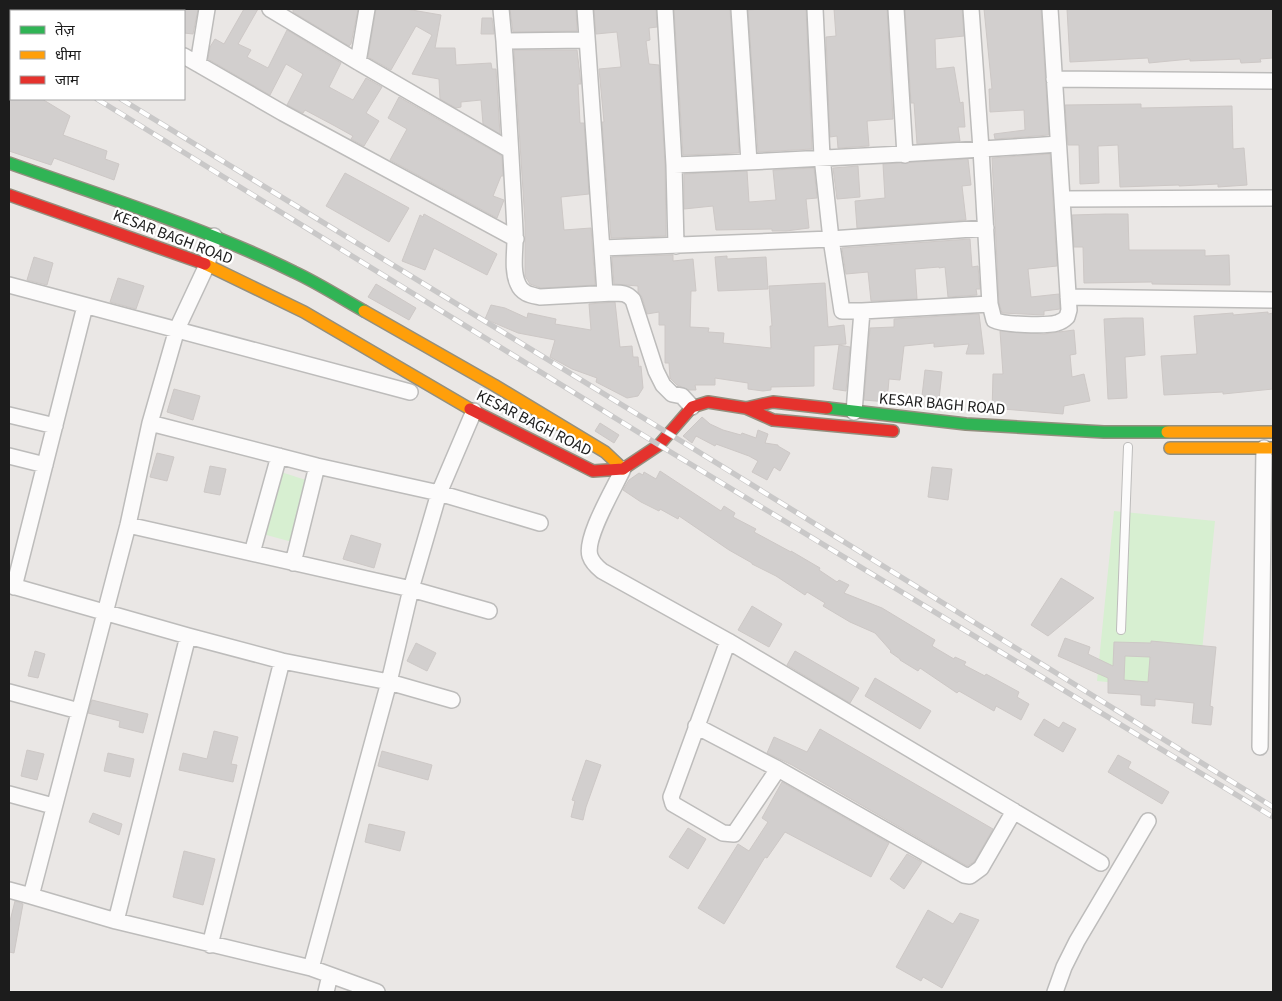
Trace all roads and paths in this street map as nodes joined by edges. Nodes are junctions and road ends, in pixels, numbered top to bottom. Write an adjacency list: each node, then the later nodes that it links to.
1 (207, 9): 17 (street)
2 (270, 9): 12 (street)
3 (367, 9): 16 (street)
4 (501, 9): 14 (street)
5 (585, 9): 13 (street)
6 (665, 9): 27 (street)
7 (739, 9): 25 (street)
8 (815, 9): 24 (street)
9 (896, 9): 23 (street)
10 (971, 9): 21 (street)
11 (1050, 9): 18 (street)
12 (285, 14): 16 (street)
13 (587, 40): 14 (street); 36 (street)
14 (504, 41): 22 (street)
15 (185, 57): 17 (street)
16 (358, 62): 22 (street)
17 (198, 64): 33 (street)
18 (1054, 79): 19 (street); 20 (street)
19 (1273, 81)
20 (1058, 144): 21 (street); 30 (street)
21 (981, 149): 23 (street); 31 (street)
22 (510, 150): 33 (street)
23 (905, 155): 24 (street)
24 (822, 157): 25 (street); 34 (street)
25 (749, 162): 27 (street)
26 (9, 163): 32 (main road)
27 (674, 165): 35 (street)
28 (9, 195): 37 (main road, KESAR BAGH ROAD)
29 (1273, 198): 30 (street)
30 (1062, 199): 40 (street)
31 (986, 228): 34 (street); 42 (street)
32 (214, 236): 37 (street); 63 (main road)
33 (516, 239): 39 (street)
34 (831, 239): 35 (street); 44 (street)
35 (676, 246): 36 (street)
36 (602, 248): 39 (street)
37 (208, 265): 45 (street); 49 (main road, KESAR BAGH ROAD)
38 (9, 285): 43 (street)
39 (605, 293): 47 (street)
40 (1068, 297): 41 (street); 42 (street)
41 (1273, 300)
42 (990, 304): 44 (street)
43 (85, 306): 45 (street); 53 (street)
44 (862, 312): 50 (street)
45 (178, 329): 46 (street); 52 (street)
46 (410, 392)
47 (692, 407): 48 (main road, KESAR BAGH ROAD); 63 (main road)
48 (746, 408): 50 (main road, KESAR BAGH ROAD); 55 (main road)
49 (474, 411): 63 (main road, KESAR BAGH ROAD); 64 (street)
50 (854, 412): 54 (main road, KESAR BAGH ROAD)
51 (9, 415): 53 (street)
52 (150, 423): 60 (street); 66 (street)
53 (55, 426): 61 (street)
54 (1273, 432)
55 (906, 433)
56 (1128, 447): 75 (lane)
57 (1157, 448): 58 (main road)
58 (1268, 448): 67 (street)
59 (9, 456): 61 (street)
60 (279, 456): 62 (street); 68 (street)
61 (45, 465): 70 (street)
62 (317, 466): 64 (street); 69 (street)
63 (623, 469): 77 (street)
64 (439, 494): 65 (street); 71 (street)
65 (540, 523)
66 (128, 524): 68 (street); 73 (street)
67 (1268, 539): 74 (street)
68 (252, 553): 69 (street)
69 (293, 563): 71 (street)
70 (11, 586): 73 (street)
71 (412, 589): 72 (street); 79 (street)
72 (489, 611)
73 (105, 612): 76 (street); 83 (street)
74 (1268, 619): 81 (street)
75 (1121, 630)
76 (188, 636): 78 (street); 94 (street)
77 (728, 641): 84 (street); 89 (street)
78 (282, 661): 79 (street); 95 (street)
79 (389, 682): 82 (street); 96 (street)
80 (9, 692): 83 (street)
81 (1267, 698): 85 (street)
82 (452, 700)
83 (79, 711): 88 (street)
84 (696, 726): 86 (street); 86 (street)
85 (1260, 747)
86 (778, 768): 89 (street)
87 (9, 794): 88 (street)
88 (53, 806): 93 (street)
89 (1014, 811): 91 (street)
90 (1148, 822): 100 (street)
91 (1101, 863)
92 (9, 890): 93 (street)
93 (30, 896): 94 (street)
94 (116, 921): 95 (street)
95 (210, 945): 96 (street)
96 (311, 968): 97 (street)
97 (330, 975): 98 (street); 99 (street)
98 (326, 992)
99 (378, 992)
100 (1056, 992)

